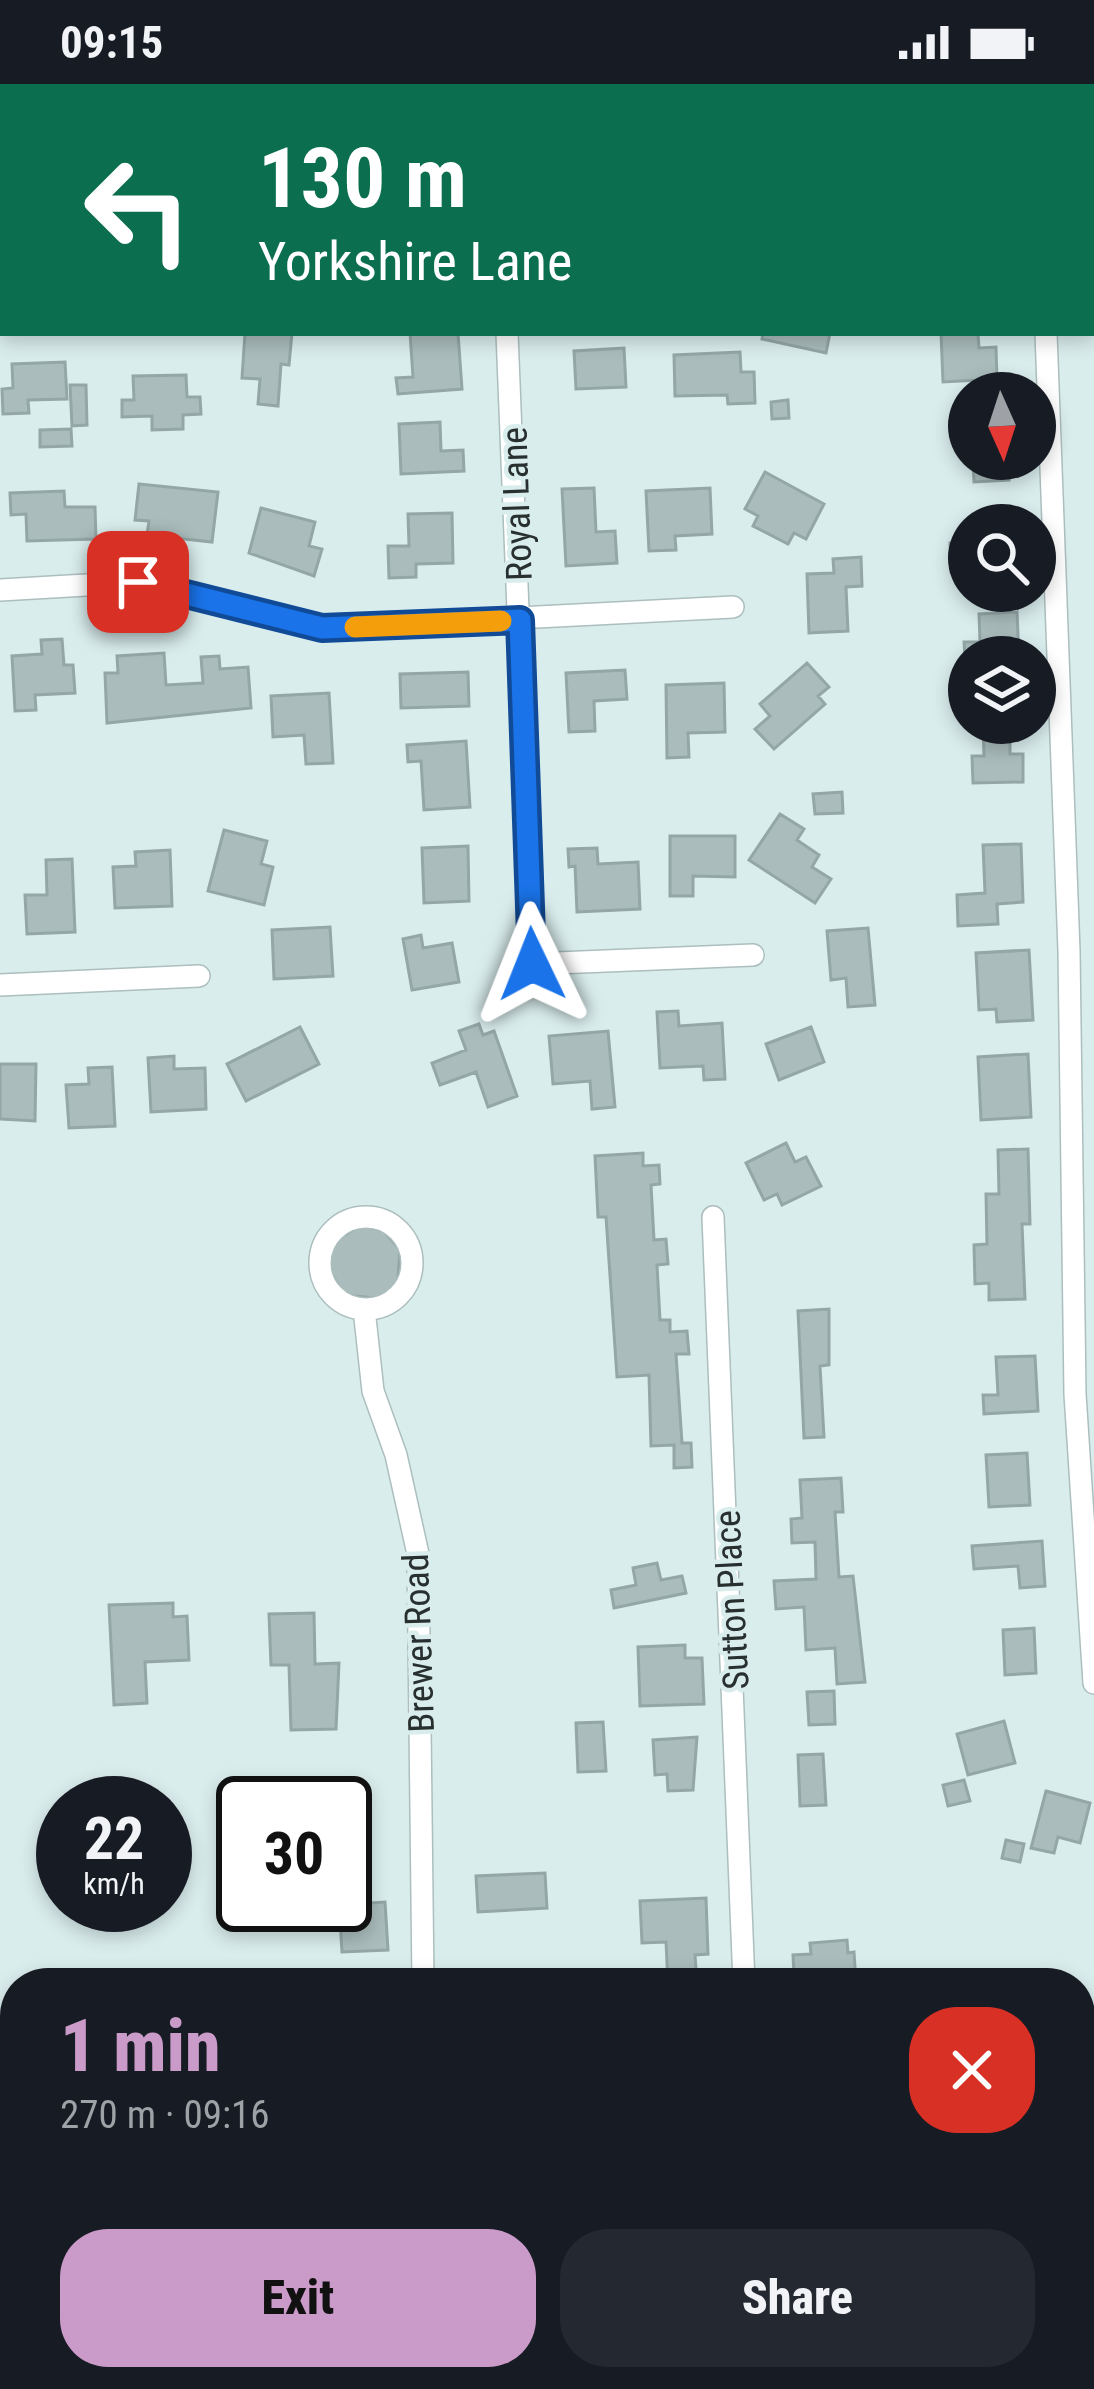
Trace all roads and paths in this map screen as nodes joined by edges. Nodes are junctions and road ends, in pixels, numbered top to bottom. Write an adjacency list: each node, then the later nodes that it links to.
1 (507, 336): 5 (street, Royal Lane)
2 (1046, 336): 7 (street)
3 (0, 590): 5 (street)
4 (733, 607): 5 (street)
5 (520, 620): 8 (street, Royal Lane)
6 (1094, 950): 7 (street)
7 (1069, 951): 13 (street)
8 (753, 955)
9 (199, 976): 10 (street)
10 (0, 986)
11 (713, 1217): 15 (street, Sutton Place)
12 (364, 1309): 12 (street); 14 (street, Brewer Road)
13 (1094, 1682)
14 (423, 1968)
15 (743, 1968)

